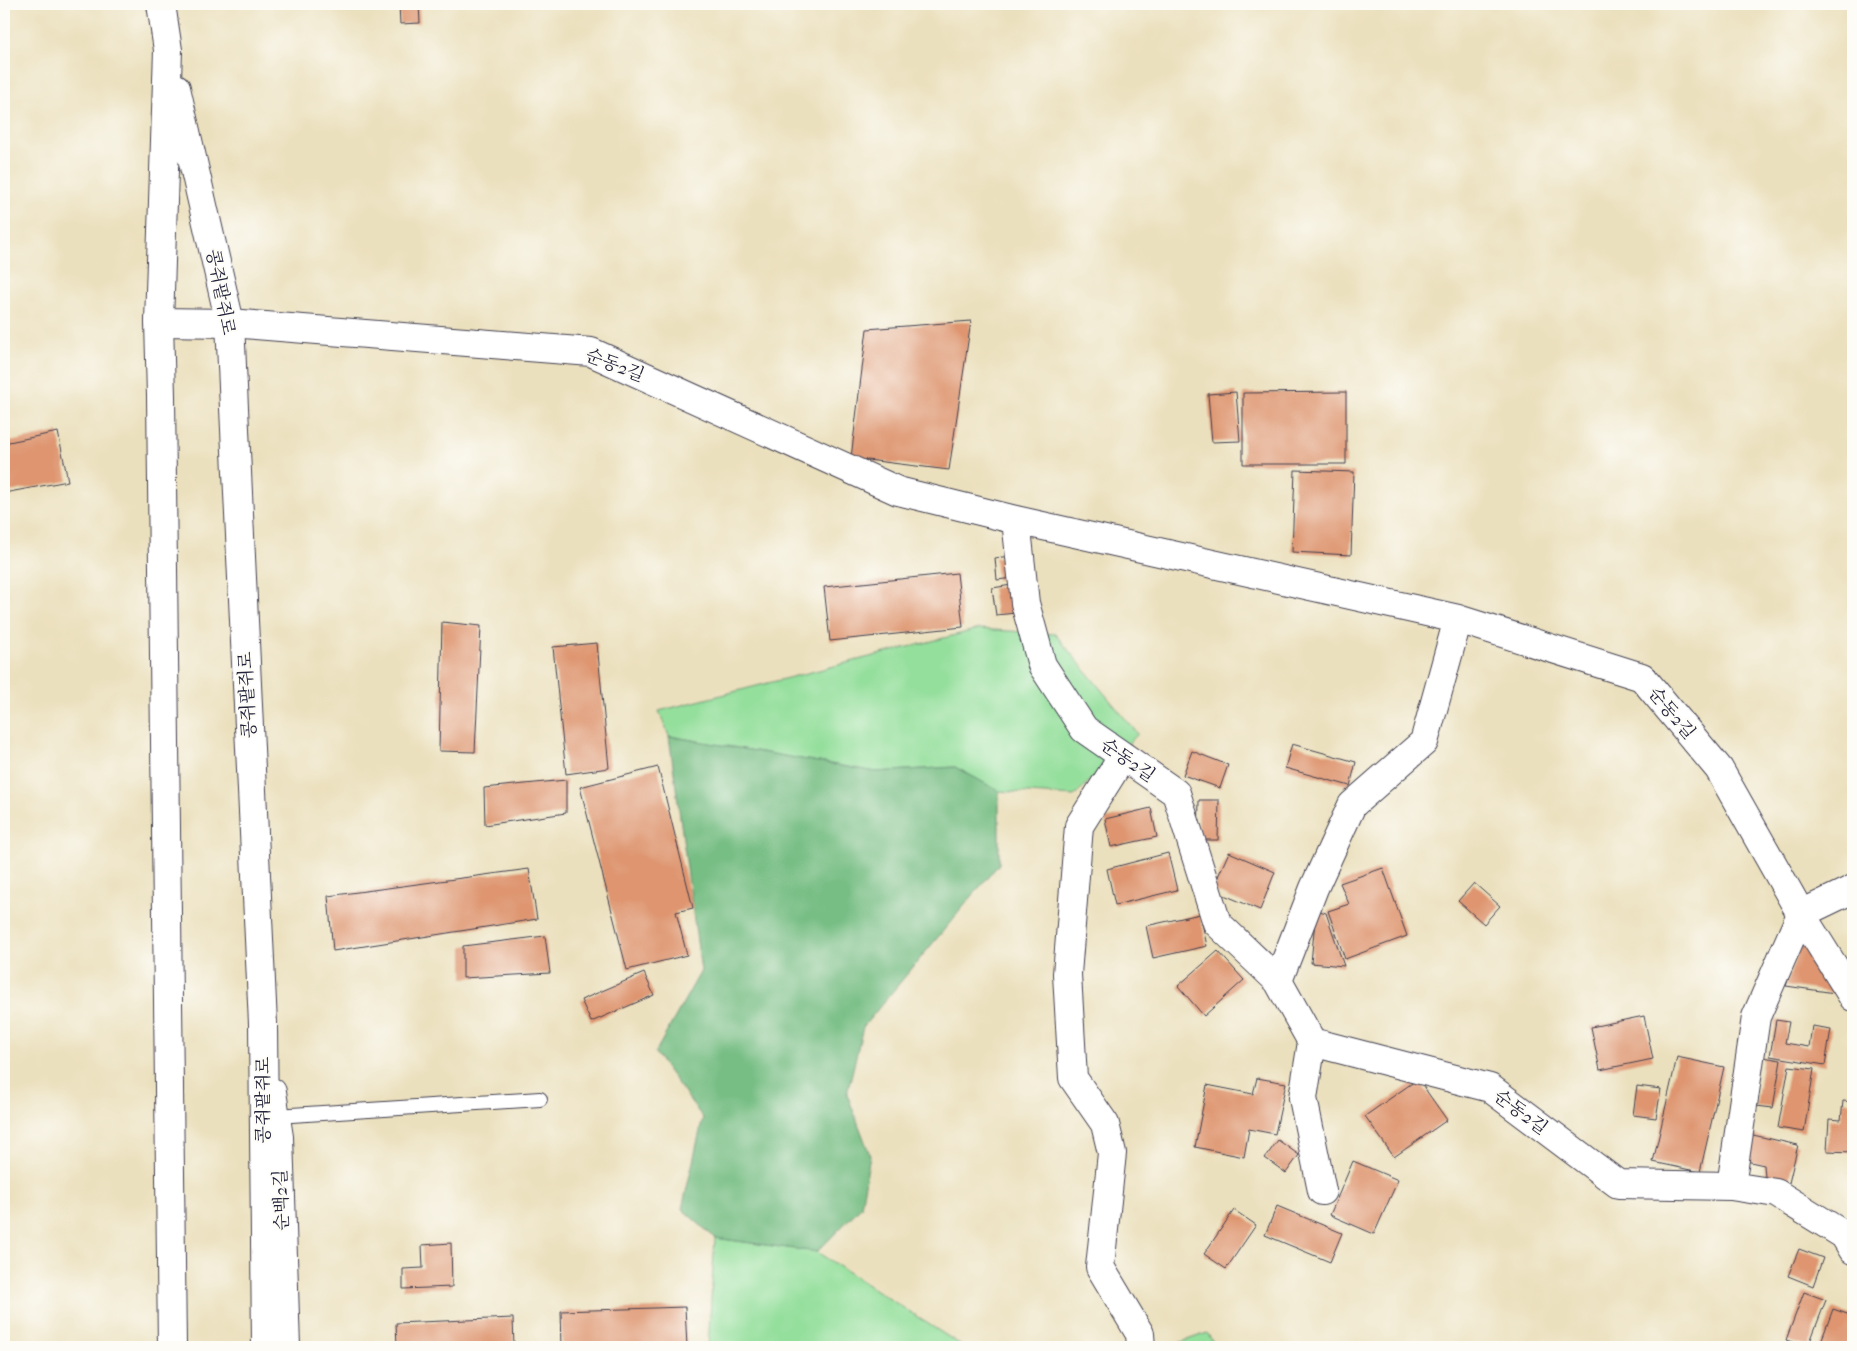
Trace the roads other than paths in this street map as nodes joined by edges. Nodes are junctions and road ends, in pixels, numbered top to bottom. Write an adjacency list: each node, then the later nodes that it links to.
1 (161, 4): 2 (street, 콩쥐팥쥐로)
2 (168, 50): 3 (street, 콩쥐팥쥐로); 4 (street, 콩쥐팥쥐로)
3 (159, 322): 4 (street, 순동2길); 19 (street, 콩쥐팥쥐로)
4 (230, 323): 5 (street, 순동2길); 12 (street, 콩쥐팥쥐로)
5 (1016, 520): 6 (street, 순동2길); 7 (street, 순동2길)
6 (1458, 619): 9 (street, 순동2길); 10 (street)
7 (1123, 756): 10 (street, 순동2길); 22 (street)
8 (1853, 889): 9 (street)
9 (1801, 914): 11 (street, 순동2길); 16 (street)
10 (1278, 981): 13 (street, 순동2길)
11 (1853, 997)
12 (263, 1024): 15 (street, 순백2길); 20 (street, 콩쥐팥쥐로)
13 (1312, 1042): 16 (street, 순동2길); 17 (street)
14 (540, 1099): 15 (lane)
15 (276, 1116): 21 (street, 순백2길)
16 (1730, 1186): 18 (street, 순동2길)
17 (1322, 1190)
18 (1850, 1236)
19 (172, 1347)
20 (266, 1347)
21 (286, 1347)
22 (1141, 1347)

